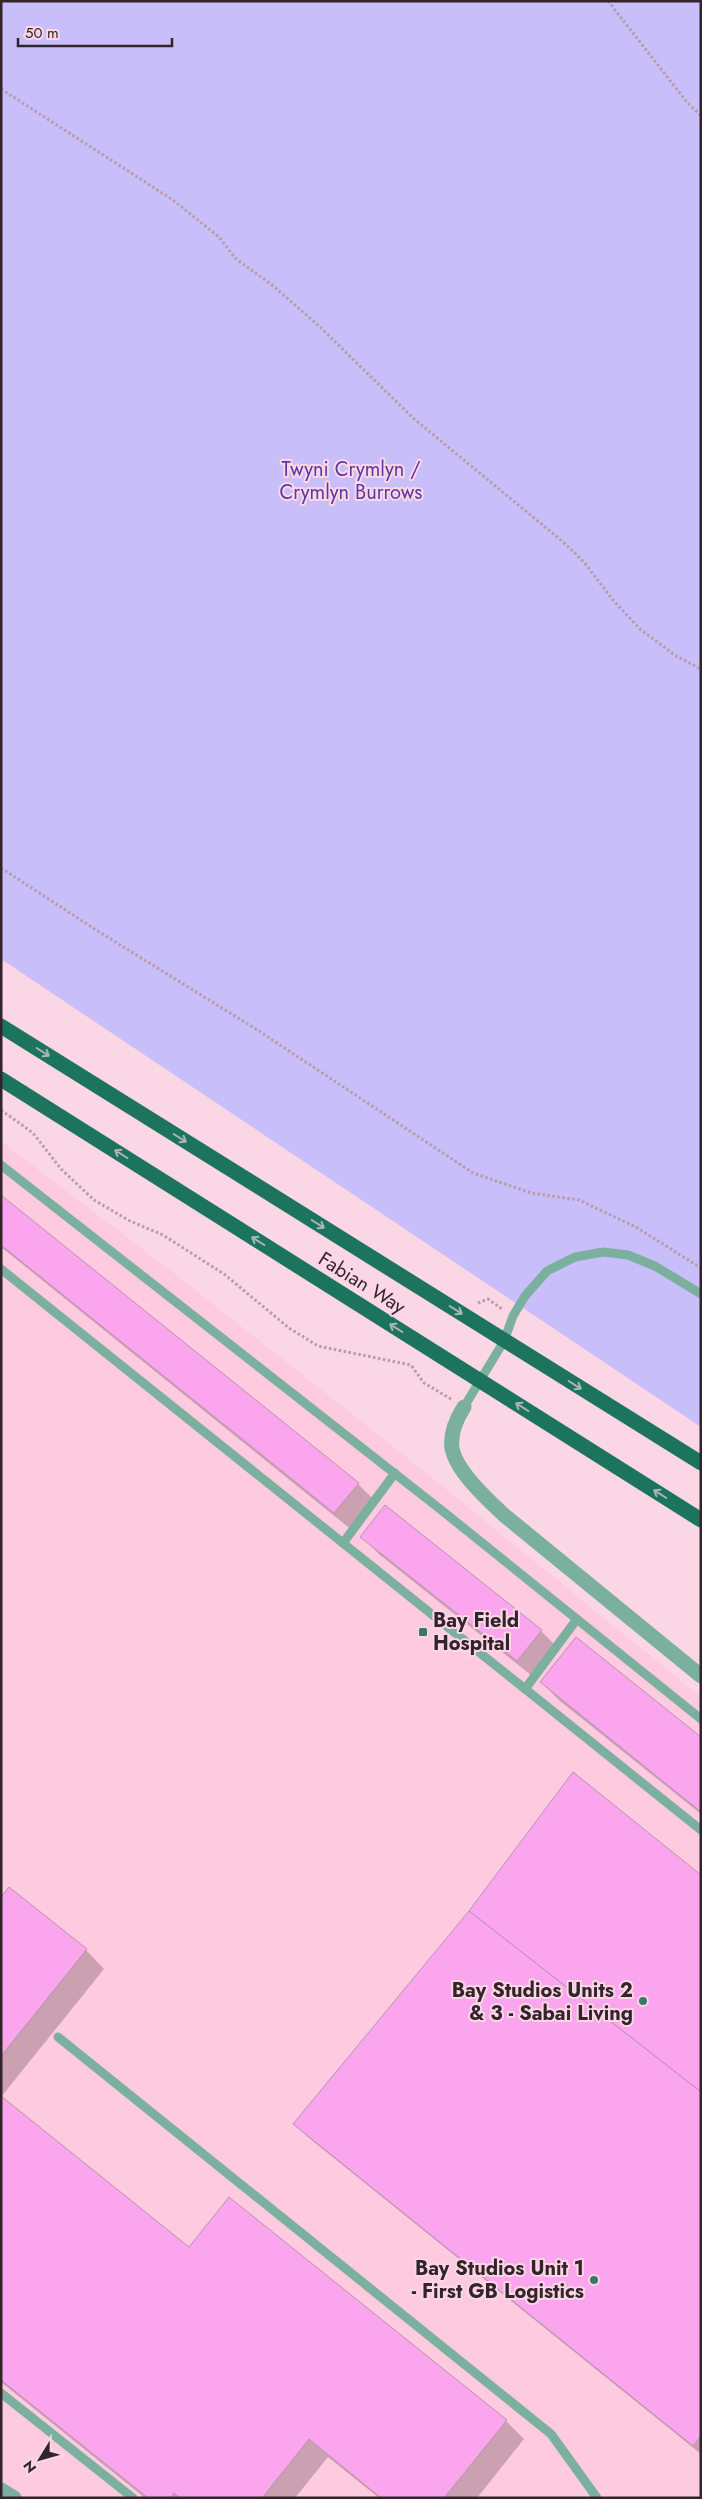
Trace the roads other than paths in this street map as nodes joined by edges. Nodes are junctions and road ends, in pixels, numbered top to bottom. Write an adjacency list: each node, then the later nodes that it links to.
1 (1, 1026): 6 (highway, Fabian Way, one-way to 6)
2 (1, 1079): 7 (highway, Fabian Way, one-way to 2)
3 (1, 1165): 10 (lane)
4 (1, 1268): 12 (lane)
5 (701, 1294): 6 (lane)
6 (504, 1341): 7 (lane); 9 (highway, Fabian Way, one-way to 9)
7 (481, 1382): 8 (lane); 11 (highway, Fabian Way, one-way to 7)
8 (464, 1407): 14 (street)
9 (701, 1463)
10 (395, 1473): 12 (lane); 13 (lane)
11 (701, 1520)
12 (342, 1543): 15 (lane)
13 (577, 1619): 15 (lane); 16 (lane)
14 (701, 1676)
15 (525, 1689): 17 (lane)
16 (701, 1719)
17 (701, 1830)
18 (58, 2037): 23 (lane)
19 (1, 2392): 22 (lane)
20 (1, 2490): 21 (street)
21 (14, 2498)
22 (133, 2498)
23 (597, 2498)

